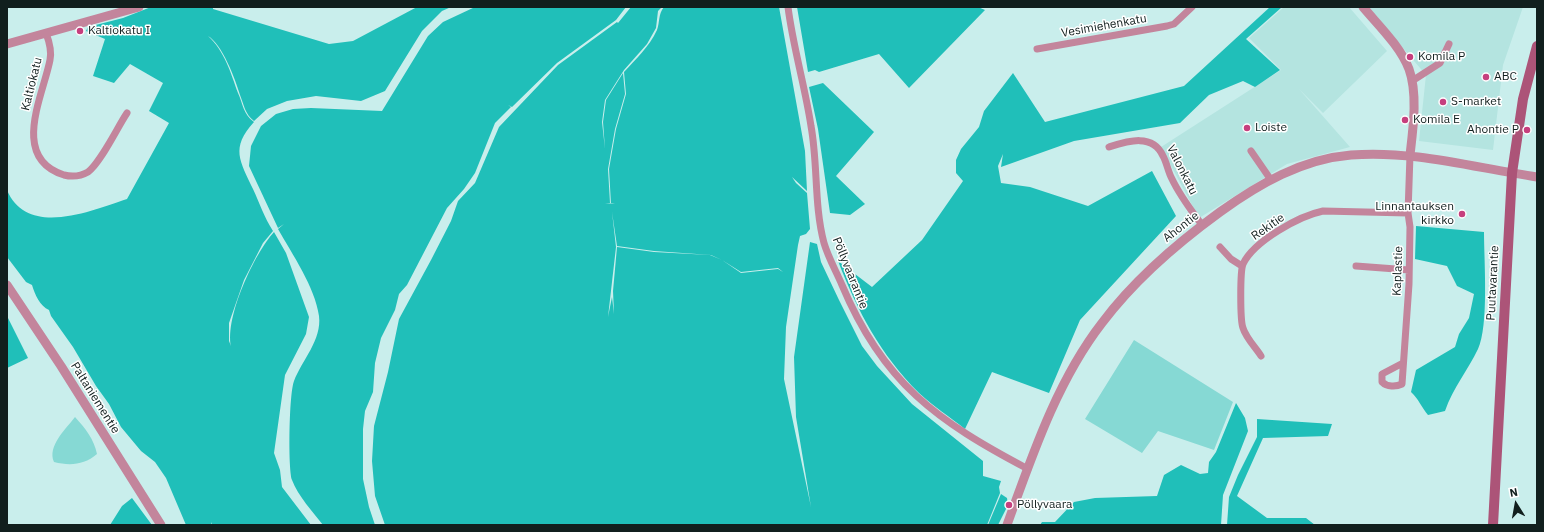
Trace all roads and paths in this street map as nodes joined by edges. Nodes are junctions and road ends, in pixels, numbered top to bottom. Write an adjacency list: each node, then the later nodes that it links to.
1 (139, 7): 5 (street)
2 (788, 7): 27 (street, Pöllyvaarantie)
3 (1192, 7): 9 (street, Vesimiehenkatu)
4 (1363, 7): 10 (street)
5 (46, 33): 6 (street); 11 (street, Kaltiokatu)
6 (7, 44)
7 (1449, 44): 10 (street)
8 (1537, 46): 15 (main road, Puutavarantie)
9 (1037, 49)
10 (1412, 81): 14 (street)
11 (127, 113)
12 (1109, 146): 19 (street, Valonkatu)
13 (1251, 151): 17 (street)
14 (1410, 155): 15 (street, Ahontie); 17 (street, Ahontie); 18 (street, Kaplastie)
15 (1512, 173): 16 (street, Ahontie); 30 (main road, Puutavarantie)
16 (1537, 177)
17 (1271, 180): 19 (street, Ahontie)
18 (1408, 213): 21 (street, Rekitie); 23 (street, Kaplastie)
19 (1202, 225): 27 (street, Ahontie)
20 (1220, 247): 21 (street)
21 (1242, 266): 25 (street)
22 (1356, 266): 23 (street)
23 (1409, 270): 26 (street, Kaplastie)
24 (7, 285): 28 (street, Paltaniementie)
25 (1261, 356)
26 (1403, 363)
27 (1028, 469): 29 (street, Ahontie)
28 (161, 525)
29 (1007, 525)
30 (1493, 525)

